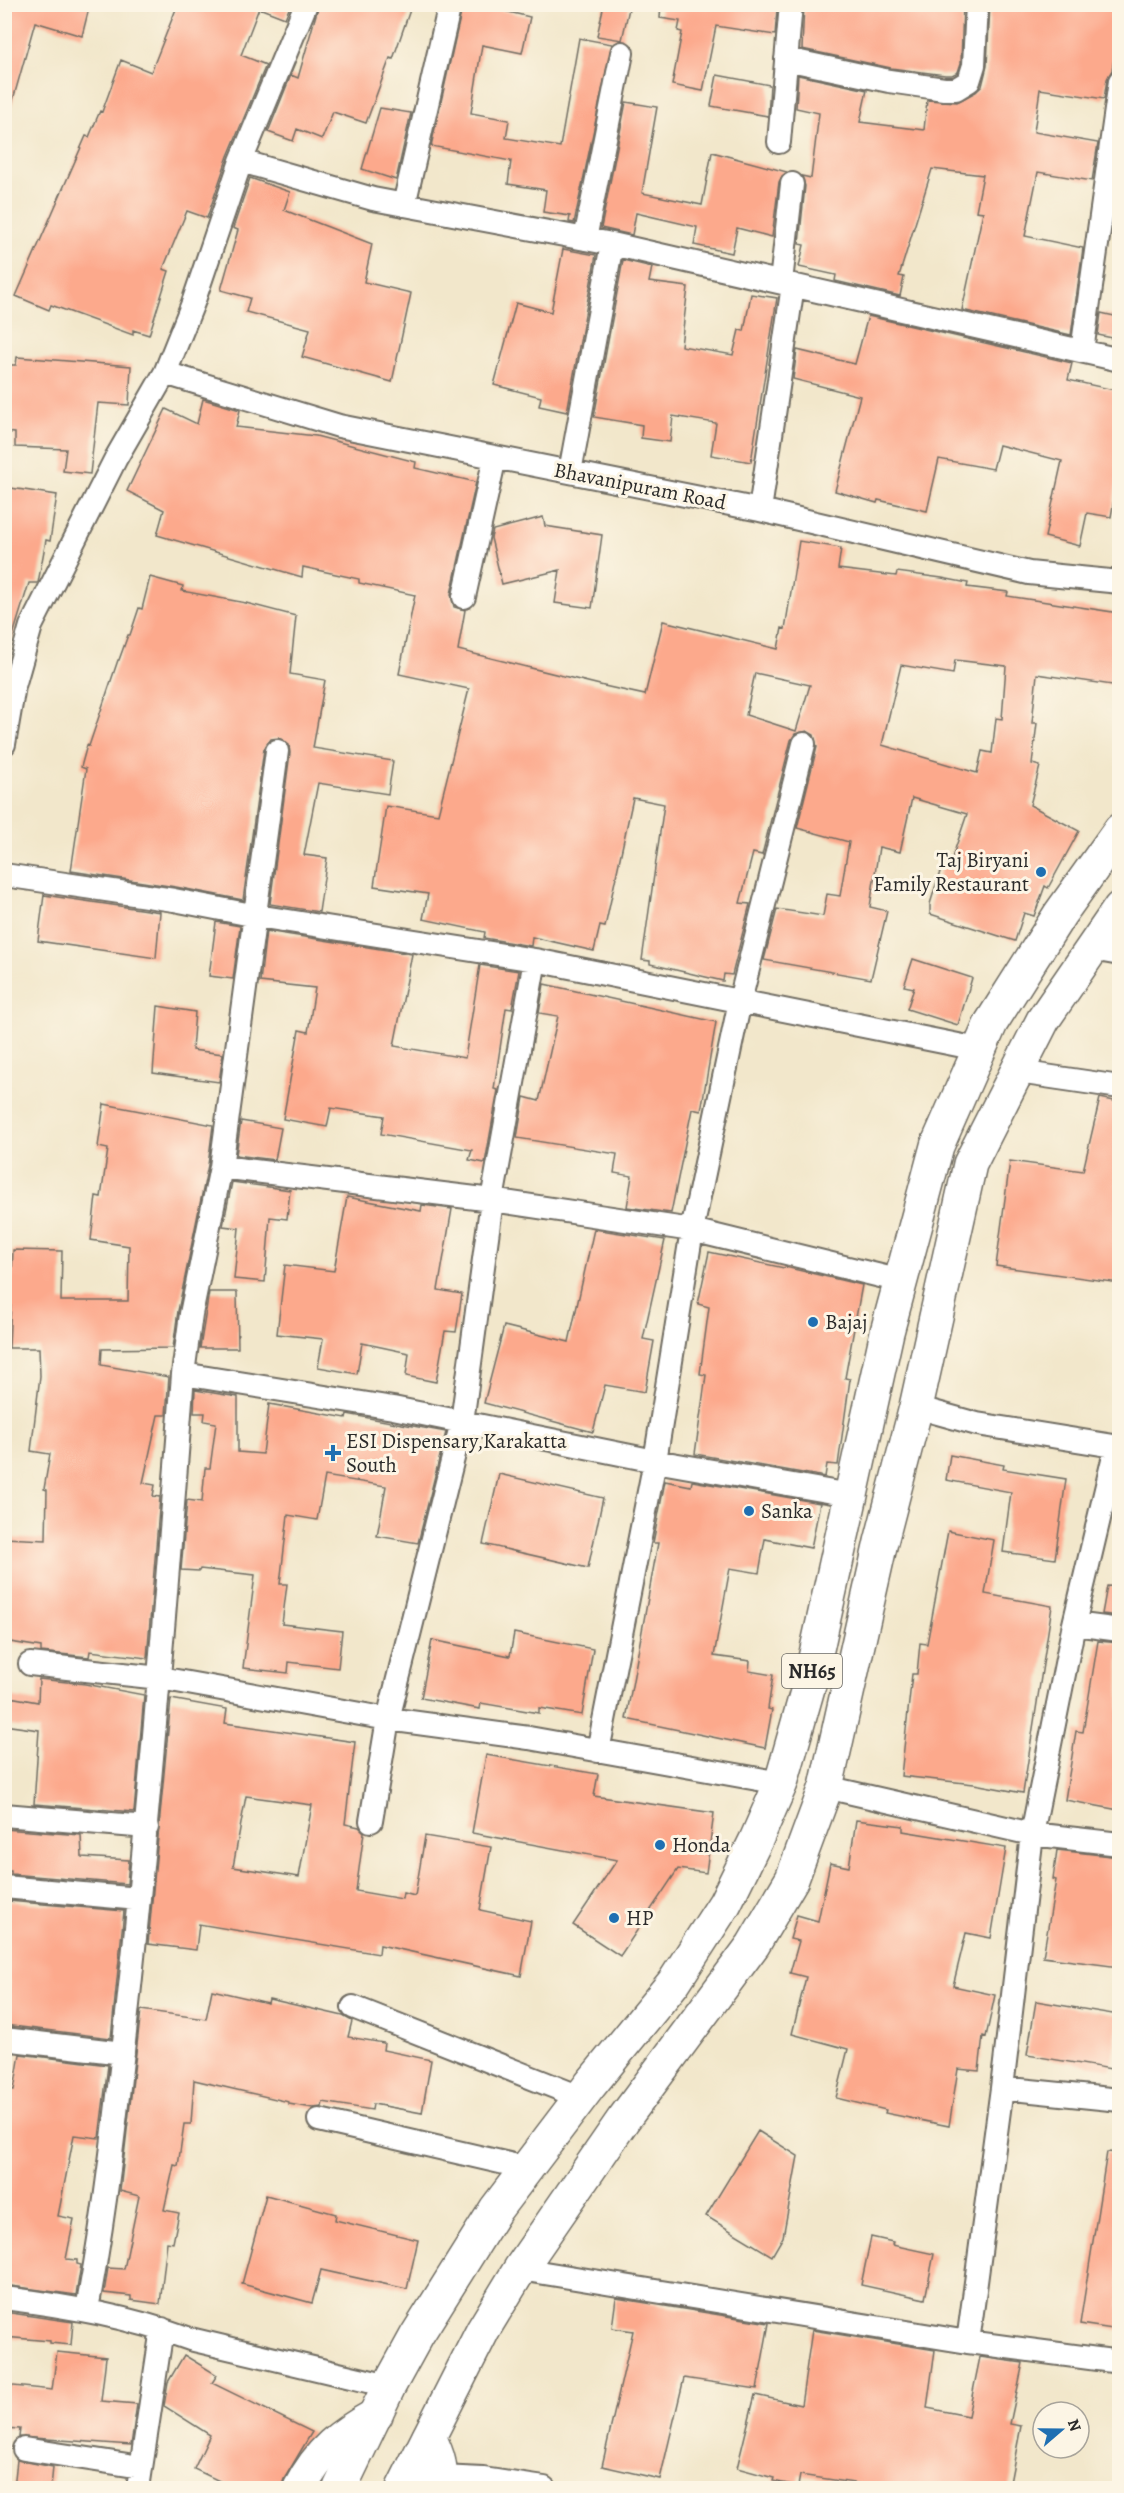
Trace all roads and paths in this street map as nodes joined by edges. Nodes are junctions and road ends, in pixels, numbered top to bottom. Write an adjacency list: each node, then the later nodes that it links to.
1 (306, 4): 9 (street)
2 (450, 4): 11 (street)
3 (791, 4): 6 (street)
4 (977, 4): 6 (street)
5 (622, 53): 12 (street)
6 (786, 59): 8 (street)
7 (1119, 81): 15 (street)
8 (779, 142)
9 (241, 161): 11 (street); 17 (street)
10 (792, 184): 14 (street)
11 (404, 204): 12 (street)
12 (585, 239): 13 (street)
13 (612, 244): 14 (street); 19 (street)
14 (787, 284): 15 (street); 20 (street)
15 (1082, 351): 16 (street)
16 (1119, 360)
17 (165, 373): 18 (street, Bhavanipuram Road); 23 (street)
18 (495, 457): 19 (street, Bhavanipuram Road); 22 (street)
19 (570, 472): 20 (street, Bhavanipuram Road)
20 (760, 510): 21 (street, Bhavanipuram Road)
21 (1119, 582)
22 (464, 597)
23 (4, 744)
24 (804, 744): 32 (street)
25 (277, 751): 29 (street)
26 (1119, 830): 33 (main road, NH65)
27 (4, 875): 29 (street)
28 (1119, 908): 30 (main road, NH65)
29 (257, 916): 31 (street); 36 (street)
30 (1106, 952): 34 (main road, NH65)
31 (535, 960): 32 (street); 37 (street)
32 (740, 1001): 33 (street); 38 (street)
33 (978, 1049): 39 (main road, NH65)
34 (1018, 1072): 35 (street); 41 (main road, NH65)
35 (1119, 1087)
36 (221, 1167): 37 (street); 40 (street)
37 (492, 1200): 38 (street); 42 (street)
38 (692, 1230): 39 (street); 44 (street)
39 (901, 1281): 45 (main road, NH65)
40 (183, 1374): 42 (street); 49 (street)
41 (915, 1407): 43 (street); 53 (main road, NH65)
42 (462, 1422): 44 (street); 50 (street)
43 (1118, 1447): 46 (street)
44 (656, 1461): 45 (street); 51 (street)
45 (850, 1495): 52 (main road, NH65)
46 (1074, 1624): 47 (street); 57 (street)
47 (1119, 1630)
48 (30, 1664): 49 (street)
49 (160, 1678): 50 (street); 56 (street)
50 (388, 1719): 51 (street); 55 (street)
51 (598, 1751): 52 (street)
52 (781, 1784): 65 (main road, NH65)
53 (826, 1787): 57 (street); 69 (main road, NH65)
54 (4, 1815): 56 (street)
55 (371, 1821)
56 (147, 1827): 60 (street)
57 (1032, 1834): 58 (street); 64 (street)
58 (1119, 1844)
59 (4, 1887): 60 (street)
60 (139, 1899): 63 (street)
61 (353, 2007): 65 (street)
62 (4, 2039): 63 (street)
63 (123, 2053): 71 (street)
64 (1002, 2088): 66 (street); 73 (street)
65 (580, 2097): 68 (main road, NH65)
66 (1119, 2100)
67 (319, 2120): 68 (street)
68 (526, 2168): 75 (main road, NH65)
69 (520, 2269): 73 (street); 78 (main road, NH65)
70 (4, 2298): 71 (street)
71 (87, 2309): 72 (street)
72 (162, 2329): 75 (street); 77 (street)
73 (968, 2342): 74 (street)
74 (1119, 2362)
75 (382, 2401): 79 (main road); 80 (main road, NH65)
76 (24, 2449): 77 (street)
77 (139, 2478)
78 (423, 2482): 81 (street)
79 (300, 2488)
80 (340, 2488)
81 (544, 2488)

